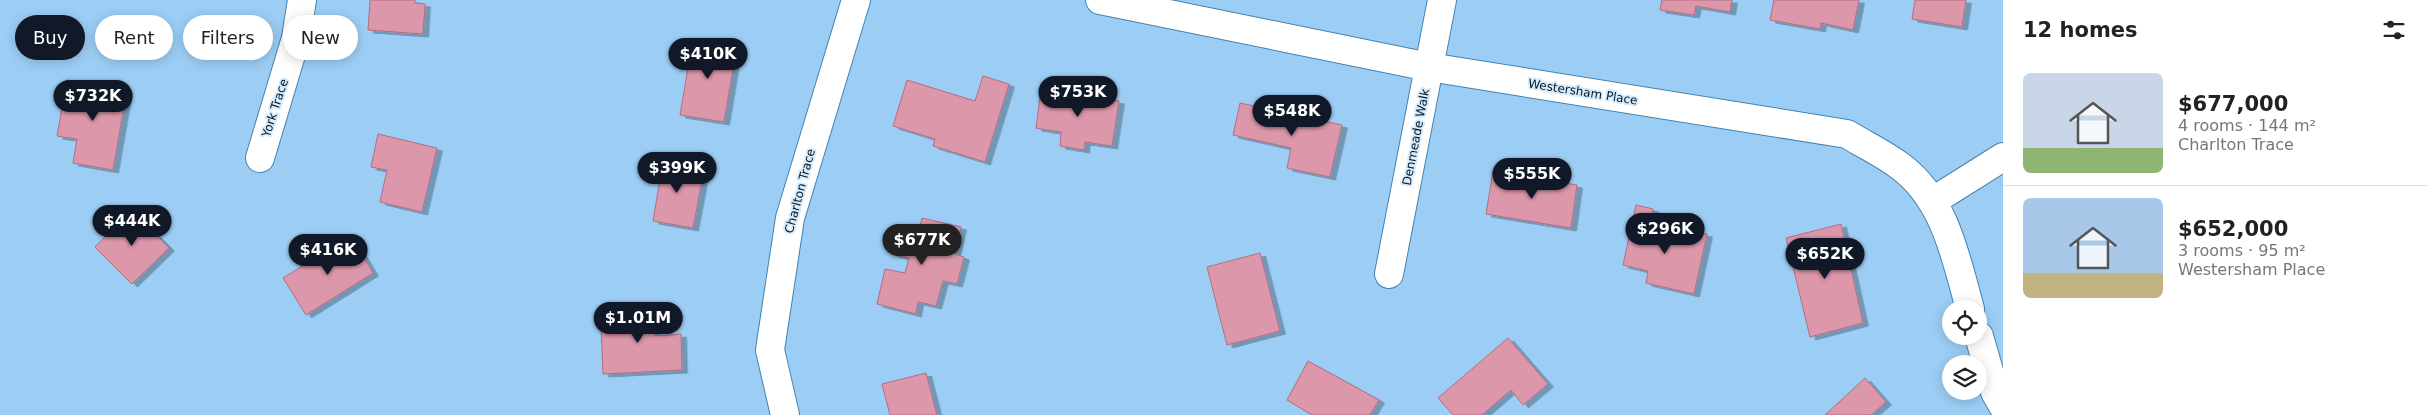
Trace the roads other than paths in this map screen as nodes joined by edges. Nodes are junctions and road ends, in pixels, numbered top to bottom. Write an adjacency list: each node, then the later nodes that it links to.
1 (302, 0): 7 (street, York Trace)
2 (856, 0): 13 (street, Charlton Trace)
3 (1100, 0): 5 (street, Westersham Place)
4 (1442, 0): 5 (street, Denmeade Walk)
5 (1429, 67): 8 (street, Westersham Place); 9 (street, Denmeade Walk)
6 (2003, 157): 8 (street)
7 (260, 158)
8 (1934, 201): 10 (street, Westersham Place)
9 (1390, 274)
10 (1967, 300)
11 (1982, 345): 12 (street)
12 (2003, 406)
13 (785, 415)

